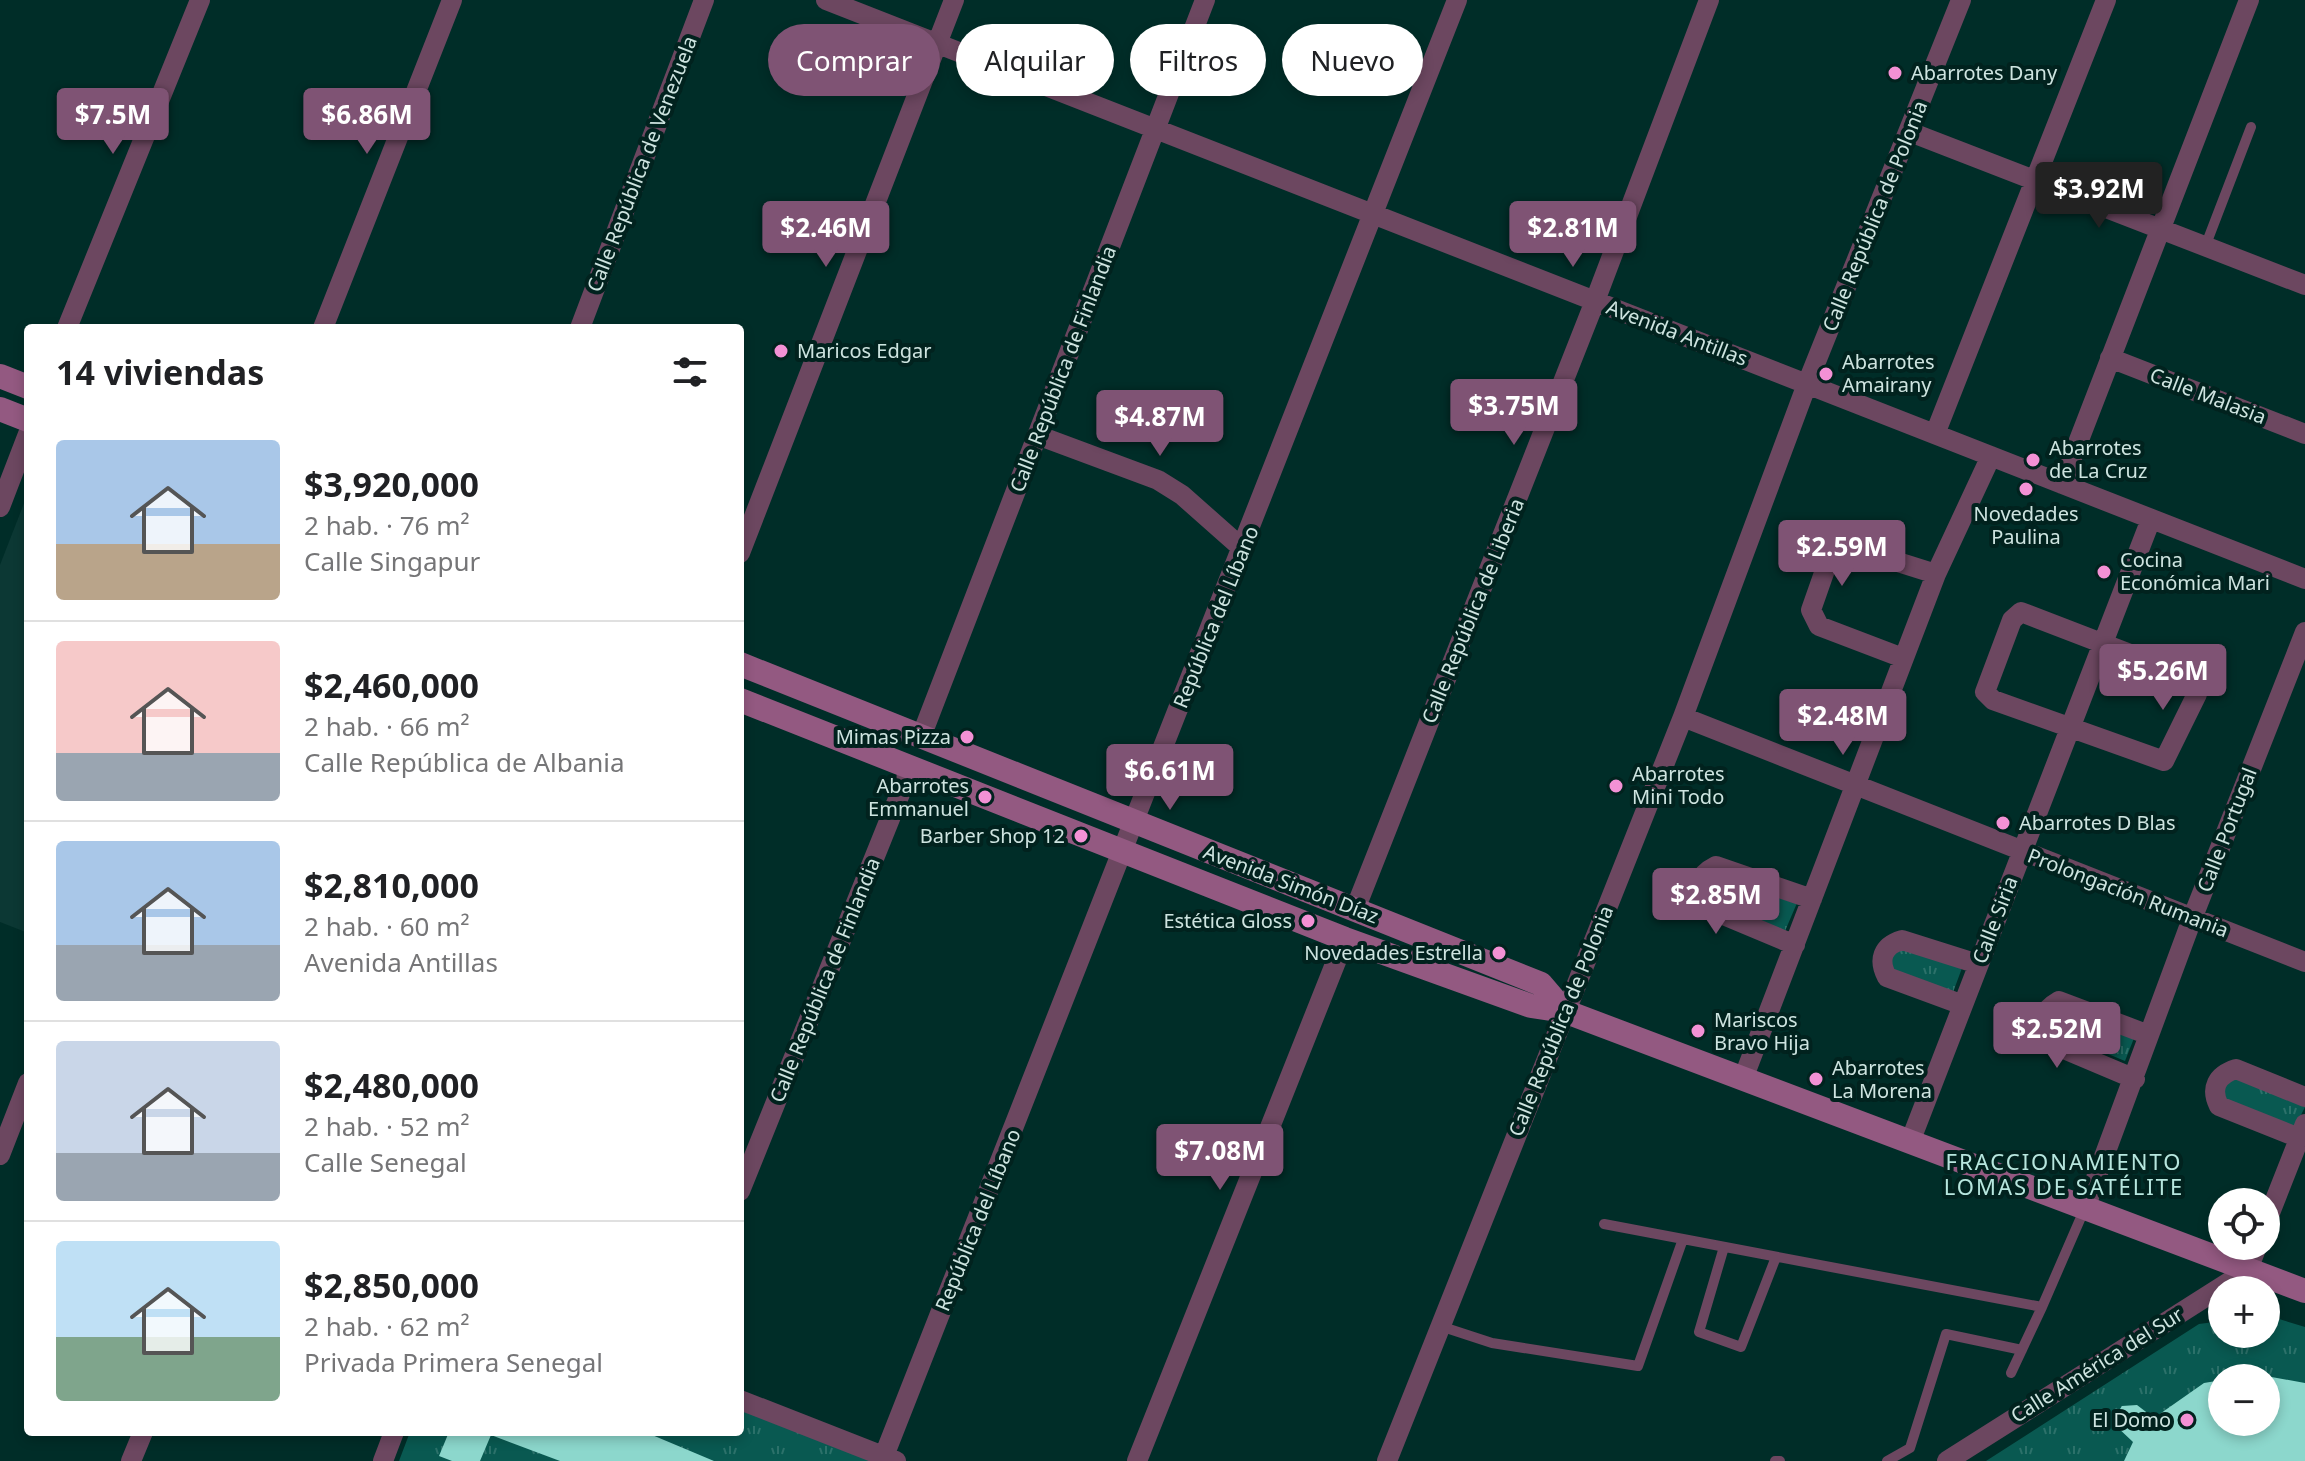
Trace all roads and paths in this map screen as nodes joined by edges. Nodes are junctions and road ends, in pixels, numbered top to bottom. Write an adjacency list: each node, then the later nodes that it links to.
1 (200, 0): 25 (street)
2 (452, 0): 26 (street)
3 (704, 0): 27 (street, Calle República de Venezuela)
4 (826, 0): 12 (street, Avenida Antillas)
5 (954, 0): 13 (street)
6 (1205, 0): 17 (street, Calle República de Finlandia)
7 (1457, 0): 20 (street, República del Líbano)
8 (1709, 0): 24 (street, Calle República de Liberia)
9 (1961, 0): 18 (street, Calle República de Polonia)
10 (2106, 0): 19 (street)
11 (2249, 0): 21 (street)
12 (887, 24)
13 (940, 36)
14 (940, 45): 17 (street, Avenida Antillas)
15 (917, 96): 42 (street)
16 (2251, 127): 22 (lane)
17 (1156, 129): 20 (street, Avenida Antillas); 36 (street, Calle República de Finlandia)
18 (1910, 132): 19 (street); 30 (street, Calle República de Polonia)
19 (2032, 180): 21 (street); 34 (street)
20 (1375, 215): 24 (street, Avenida Antillas); 43 (street, República del Líbano)
21 (2160, 229): 22 (street); 28 (street)
22 (2205, 247): 23 (street)
23 (2305, 285)
24 (1595, 301): 30 (street, Avenida Antillas); 60 (street, Calle República de Liberia)
25 (69, 324)
26 (325, 324)
27 (582, 324)
28 (2110, 358): 35 (street, Calle Malasia); 39 (street)
29 (0, 376): 31 (main road)
30 (1807, 384): 34 (street, Avenida Antillas); 51 (street, Calle República de Polonia)
31 (24, 385)
32 (0, 409): 33 (main road)
33 (24, 418)
34 (1935, 434): 38 (street, Avenida Antillas)
35 (2305, 434)
36 (1037, 435): 43 (street); 53 (street, Calle República de Finlandia)
37 (24, 444): 40 (street)
38 (1991, 456): 39 (street, Avenida Antillas); 44 (street)
39 (2062, 484): 41 (street, Avenida Antillas)
40 (0, 507)
41 (2151, 519): 45 (street, Avenida Antillas); 47 (street, Calle Siria)
42 (744, 543)
43 (1243, 549): 56 (street, República del Líbano)
44 (1936, 574): 48 (street); 48 (street)
45 (2305, 579)
46 (2305, 632): 61 (street, Calle Portugal)
47 (2102, 642): 52 (street, Calle Siria); 52 (street); 52 (street)
48 (1903, 658): 55 (street)
49 (744, 666): 53 (main road, Avenida Simón Díaz)
50 (744, 702): 54 (main road, Avenida Simón Díaz)
51 (1683, 717): 55 (street, Prolongación Rumania); 67 (street, Calle República de Polonia)
52 (2070, 727): 58 (street, Calle Siria)
53 (921, 737): 56 (main road, Avenida Simón Díaz)
54 (910, 769): 57 (main road, Avenida Simón Díaz); 77 (street, Calle República de Finlandia)
55 (1855, 788): 58 (street, Prolongación Rumania); 59 (street)
56 (1134, 824): 57 (street, República del Líbano); 60 (main road, Avenida Simón Díaz)
57 (1124, 850): 62 (main road, Avenida Simón Díaz); 94 (street, República del Líbano)
58 (2021, 852): 61 (street, Prolongación Rumania); 65 (street, Calle Siria)
59 (1812, 899): 63 (street); 63 (street)
60 (1356, 907): 67 (main road, Avenida Simón Díaz)
61 (2192, 919): 64 (street, Prolongación Rumania); 68 (street, Calle Portugal)
62 (1345, 939): 67 (main road, Avenida Simón Díaz); 97 (street)
63 (1795, 945): 69 (street)
64 (2305, 962)
65 (1978, 964): 66 (street, Calle Siria); 66 (street)
66 (1963, 1005): 75 (street, Calle Siria)
67 (1564, 1011): 69 (main road, Avenida Simón Díaz); 88 (street, Calle República de Polonia)
68 (2149, 1035): 70 (street, Calle Portugal); 70 (street)
69 (1743, 1079): 75 (main road, Avenida Simón Díaz)
70 (2135, 1079): 79 (street, Calle Portugal)
71 (24, 1092): 73 (street)
72 (2305, 1097): 74 (street)
73 (14, 1115): 76 (street)
74 (2302, 1131): 78 (street)
75 (1910, 1142): 79 (main road, Avenida Simón Díaz)
76 (0, 1155)
77 (744, 1181)
78 (2280, 1188)
79 (2085, 1208): 85 (main road, Avenida Simón Díaz); 87 (lane)
80 (1604, 1224): 81 (lane)
81 (1683, 1239): 82 (lane); 88 (lane)
82 (1724, 1247): 83 (lane); 83 (lane)
83 (1776, 1257): 87 (lane)
84 (2252, 1260): 85 (street)
85 (2248, 1270): 86 (main road, Avenida Simón Díaz); 100 (street, Calle América del Sur)
86 (2305, 1291)
87 (2042, 1307): 89 (lane)
88 (1440, 1326): 98 (street, Calle República de Polonia)
89 (2022, 1350): 90 (lane); 99 (lane)
90 (2011, 1373)
91 (744, 1402): 94 (street)
92 (141, 1436): 95 (street)
93 (392, 1436): 96 (street)
94 (890, 1459)
95 (131, 1461)
96 (383, 1461)
97 (1137, 1461)
98 (1387, 1461)
99 (1887, 1461)
100 (1947, 1461)

